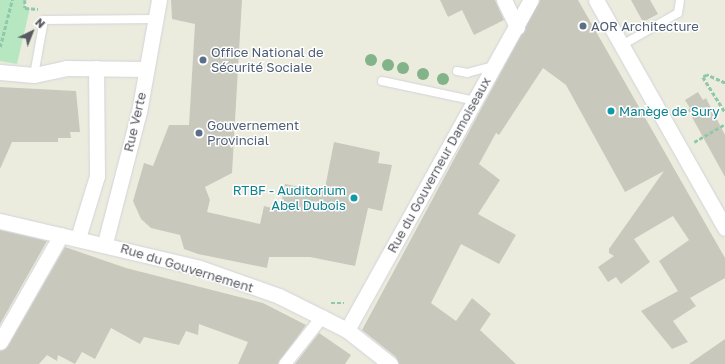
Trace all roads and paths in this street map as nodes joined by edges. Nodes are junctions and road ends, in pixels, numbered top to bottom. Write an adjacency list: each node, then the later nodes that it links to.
1 (12, 0): 12 (path)
2 (25, 0): 8 (path)
3 (159, 0): 9 (street, Rue Verte)
4 (504, 0): 10 (street)
5 (531, 0): 10 (street, Rue du Gouverneur Damoiseaux)
6 (596, 0): 11 (street)
7 (680, 0): 11 (lane)
8 (35, 8)
9 (156, 20): 15 (street, Rue Verte); 18 (lane)
10 (517, 27): 13 (street, Rue du Gouverneur Damoiseaux)
11 (622, 46): 24 (street)
12 (0, 47)
13 (495, 66): 16 (lane); 21 (street, Rue du Gouverneur Damoiseaux)
14 (96, 68): 15 (street); 18 (street); 28 (street)
15 (145, 69): 29 (street, Rue Verte)
16 (456, 71)
17 (0, 72): 18 (street)
18 (34, 74)
19 (382, 81): 21 (lane)
20 (725, 83): 22 (path)
21 (475, 101): 33 (street, Rue du Gouverneur Damoiseaux)
22 (725, 112)
23 (725, 124): 24 (path)
24 (681, 150): 26 (street)
25 (0, 221): 27 (street, Rue du Gouvernement)
26 (725, 228)
27 (61, 235): 28 (street, Rue du Gouvernement); 34 (street)
28 (78, 238): 29 (street, Rue du Gouvernement)
29 (105, 243): 32 (street, Rue du Gouvernement)
30 (325, 300): 31 (path)
31 (349, 302)
32 (323, 316): 33 (street, Rue du Gouvernement); 35 (street)
33 (347, 330): 36 (street, Rue du Gouvernement)
34 (0, 342)
35 (285, 364)
36 (390, 364)

